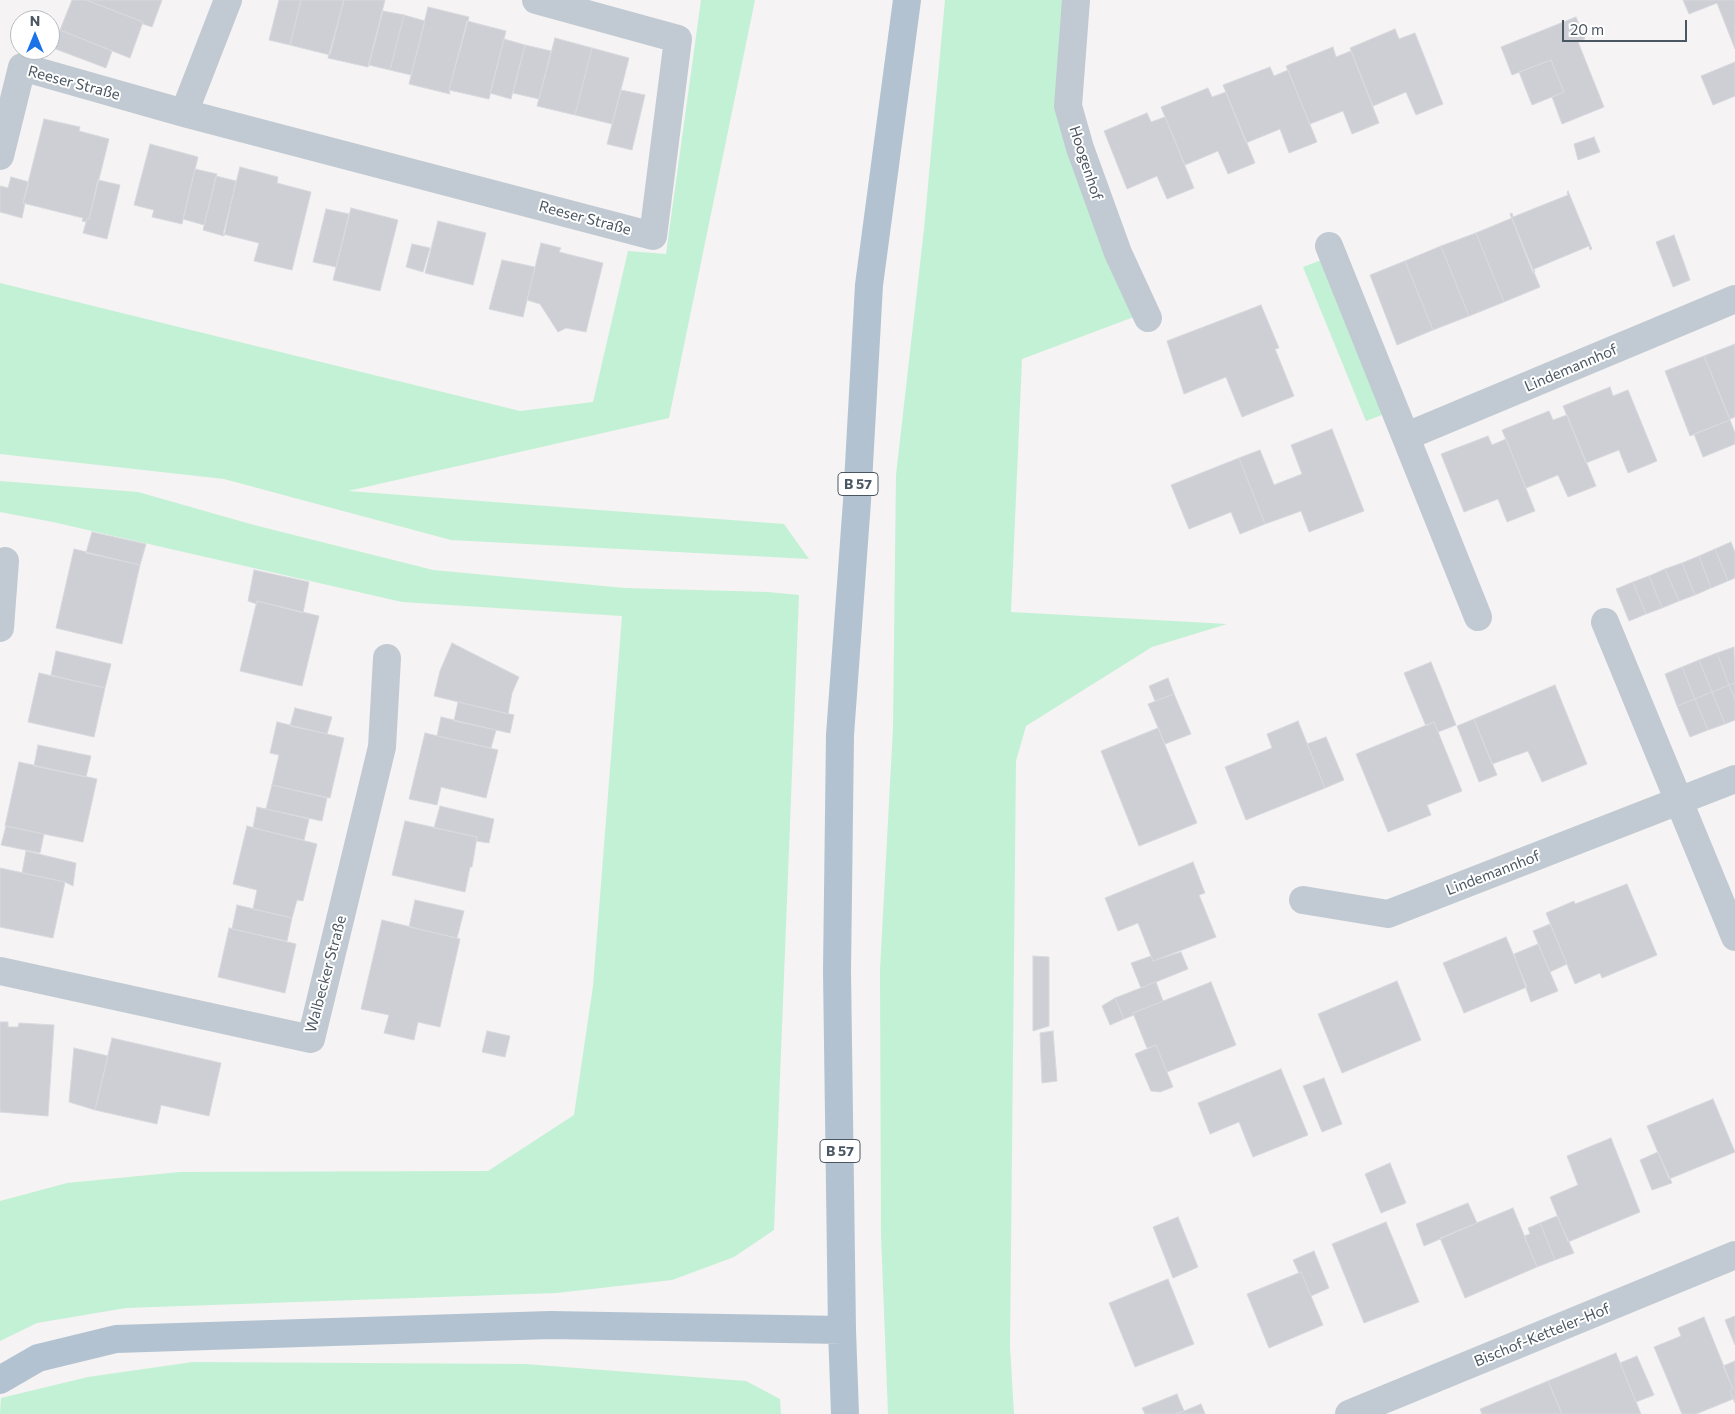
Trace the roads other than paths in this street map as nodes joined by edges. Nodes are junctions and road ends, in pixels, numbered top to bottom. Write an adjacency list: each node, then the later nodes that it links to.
1 (228, 0): 5 (street)
2 (536, 0): 5 (street, Reeser Straße)
3 (907, 0): 22 (main road, B 57)
4 (1076, 0): 9 (street, Hoogenhof)
5 (184, 113): 6 (street, Reeser Straße)
6 (0, 156)
7 (1330, 246): 10 (street)
8 (1735, 299): 10 (street, Lindemannhof)
9 (1148, 318)
10 (1407, 436): 12 (street)
11 (5, 561): 14 (street)
12 (1478, 617)
13 (1605, 622): 17 (street)
14 (0, 628)
15 (387, 658): 20 (street, Walbecker Straße)
16 (1735, 779): 17 (street, Lindemannhof)
17 (1679, 801): 18 (street, Lindemannhof); 19 (street)
18 (1303, 900)
19 (1735, 937)
20 (0, 970)
21 (1735, 1255): 25 (street, Bischof-Ketteler-Hof)
22 (842, 1330): 23 (main road); 24 (main road, B 57)
23 (0, 1380)
24 (845, 1414)
25 (1349, 1414)

